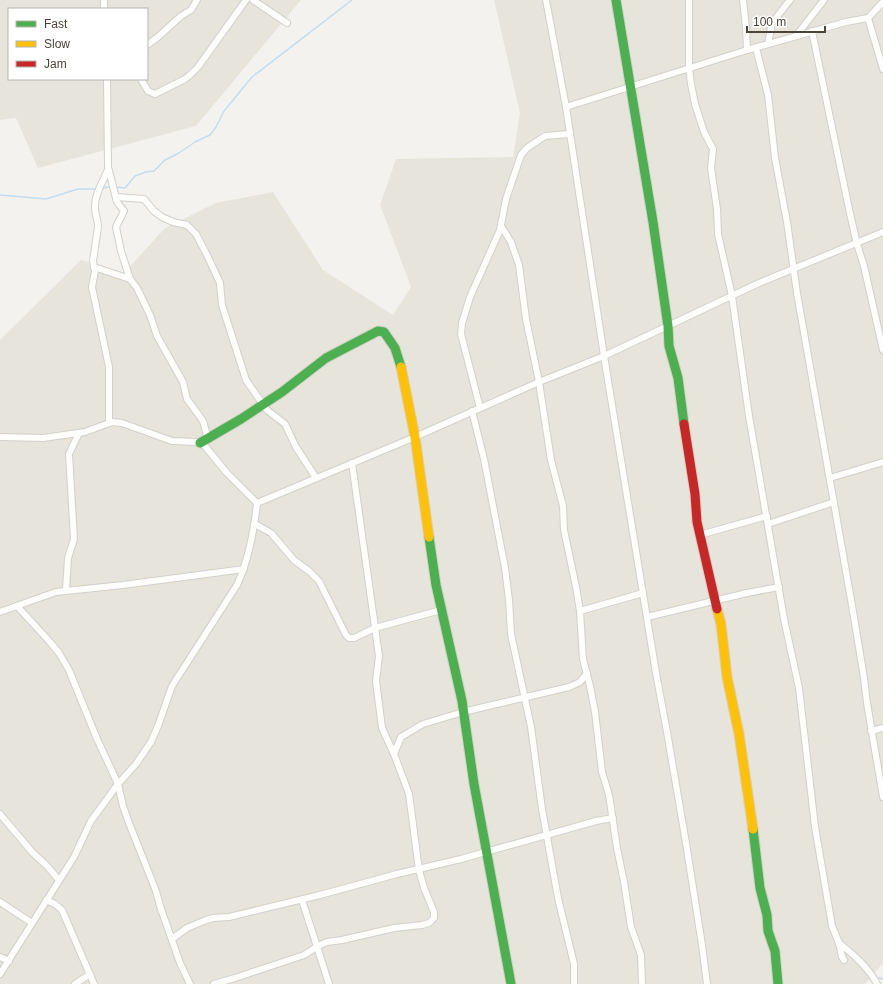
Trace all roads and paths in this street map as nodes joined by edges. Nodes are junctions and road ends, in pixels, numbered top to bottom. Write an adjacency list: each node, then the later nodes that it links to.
1 (196, 0): 15 (street)
2 (246, 0): 23 (street)
3 (253, 0): 12 (street)
4 (546, 0): 25 (street)
5 (616, 0): 24 (street)
6 (689, 0): 20 (street)
7 (743, 0): 18 (street)
8 (790, 0): 16 (street)
9 (824, 0): 14 (street)
10 (883, 2): 11 (street)
11 (868, 18): 13 (street); 19 (street)
12 (287, 23)
13 (812, 31): 14 (street); 31 (street)
14 (796, 36): 16 (street)
15 (148, 43)
16 (768, 44): 17 (street)
17 (756, 48): 18 (street); 33 (street)
18 (747, 50): 20 (street)
19 (881, 57): 21 (street)
20 (689, 68): 24 (street); 35 (street)
21 (883, 69)
22 (106, 80): 27 (street)
23 (142, 80)
24 (631, 86): 25 (street); 36 (street)
25 (566, 107): 26 (street)
26 (569, 134): 29 (street); 38 (street)
27 (108, 169): 28 (street); 32 (street)
28 (116, 197): 34 (street); 40 (street)
29 (501, 226): 39 (street); 41 (street)
30 (883, 232): 31 (street)
31 (857, 244): 33 (street); 37 (street)
32 (94, 267): 34 (street); 43 (street)
33 (793, 270): 35 (street); 51 (street)
34 (130, 279): 47 (street)
35 (732, 296): 36 (street); 54 (street)
36 (668, 326): 38 (street); 57 (street)
37 (883, 350)
38 (604, 356): 39 (street); 61 (street)
39 (539, 382): 41 (street); 65 (street)
40 (263, 404): 46 (street); 47 (street); 50 (street)
41 (480, 408): 42 (street)
42 (472, 411): 46 (street); 70 (street)
43 (109, 423): 44 (street); 47 (street)
44 (79, 433): 45 (street); 60 (street)
45 (0, 437)
46 (415, 437): 49 (street); 64 (street)
47 (204, 441): 53 (street)
48 (883, 462): 51 (street)
49 (352, 463): 50 (street); 68 (street)
50 (316, 478): 53 (street)
51 (830, 478): 52 (street)
52 (834, 502): 56 (street); 73 (street)
53 (258, 503): 55 (street)
54 (767, 516): 56 (street); 57 (street)
55 (255, 524): 58 (street); 68 (street)
56 (768, 524): 59 (street)
57 (700, 535): 62 (street)
58 (244, 569): 60 (street); 75 (street)
59 (779, 588): 62 (street); 88 (street)
60 (66, 590): 63 (street)
61 (643, 593): 65 (street); 67 (street)
62 (716, 601): 67 (street); 104 (street)
63 (17, 606): 66 (street); 75 (street)
64 (441, 610): 68 (street); 71 (street)
65 (580, 611): 69 (street)
66 (0, 612)
67 (646, 617): 103 (street)
68 (375, 628): 74 (street)
69 (587, 673): 70 (street); 78 (street)
70 (525, 698): 71 (street); 79 (street)
71 (463, 712): 74 (street); 80 (street)
72 (883, 728): 73 (street)
73 (871, 731): 76 (street)
74 (394, 754): 81 (street)
75 (118, 784): 82 (street); 87 (street)
76 (883, 797)
77 (0, 814): 82 (street)
78 (613, 818): 79 (street); 102 (street)
79 (547, 836): 80 (street); 101 (street)
80 (488, 852): 81 (street); 100 (street)
81 (419, 870): 84 (street); 89 (street)
82 (59, 880): 83 (street)
83 (46, 900): 86 (street); 94 (street)
84 (302, 900): 87 (street); 89 (street)
85 (0, 902): 86 (street)
86 (32, 923): 92 (street)
87 (172, 939): 97 (street)
88 (839, 943): 91 (street); 105 (street)
89 (318, 946): 98 (street); 99 (street)
90 (0, 956): 92 (street)
91 (844, 960)
92 (9, 961): 93 (street)
93 (0, 974)
94 (90, 974): 95 (street); 96 (street)
95 (75, 984)
96 (94, 984)
97 (190, 984)
98 (214, 984)
99 (329, 984)
100 (511, 984)
101 (574, 984)
102 (642, 984)
103 (707, 984)
104 (778, 984)
105 (877, 984)

